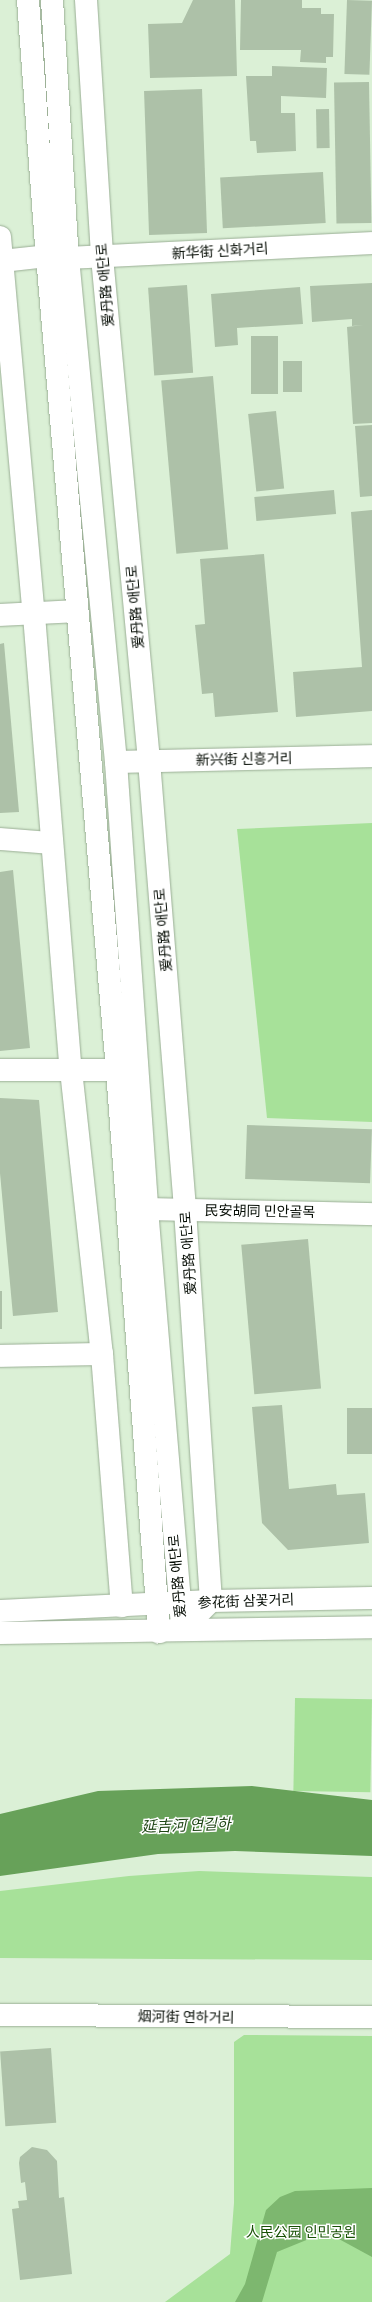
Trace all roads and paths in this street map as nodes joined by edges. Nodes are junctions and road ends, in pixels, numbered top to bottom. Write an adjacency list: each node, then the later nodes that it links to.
1 (28, 0): 6 (street, 爱丹路 애단로)
2 (52, 0): 8 (street, 爱丹路 애단로)
3 (86, 0): 7 (street, 爱丹路 애단로)
4 (0, 238): 9 (street)
5 (372, 243): 7 (street, 新华街 신화거리)
6 (47, 256): 9 (street); 10 (street, 爱丹路 애단로)
7 (102, 257): 8 (street, 新华街 신화거리); 14 (street, 爱丹路 애단로)
8 (68, 258): 15 (street, 爱丹路 애단로)
9 (2, 261): 12 (street)
10 (77, 611): 12 (street); 20 (street, 爱丹路 애단로)
11 (0, 615): 12 (street)
12 (34, 615): 17 (street)
13 (372, 756): 14 (street, 新兴街 신흥거리)
14 (149, 761): 15 (street, 新兴街 신흥거리); 22 (street, 爱丹路 애단로)
15 (116, 762): 21 (street, 爱丹路 애단로)
16 (0, 839): 17 (street)
17 (51, 843): 19 (street)
18 (0, 1070): 19 (street)
19 (71, 1070): 20 (street); 24 (street)
20 (117, 1070): 29 (street, 爱丹路 애단로)
21 (147, 1209): 22 (street, 民安胡同 민안골목); 28 (street, 爱丹路 애단로)
22 (185, 1210): 23 (street, 民安胡同 민안골목); 27 (street, 爱丹路 애단로)
23 (372, 1214)
24 (102, 1354): 25 (street); 30 (street)
25 (0, 1356)
26 (372, 1598): 27 (street, 参花街 삼꽃거리)
27 (211, 1601): 28 (street, 参花街 삼꽃거리); 33 (street, 爱丹路 애단로)
28 (180, 1603): 29 (street, 参花街 삼꽃거리); 33 (street, 爱丹路 애단로)
29 (156, 1605): 30 (street, 参花街 삼꽃거리); 34 (street, 爱丹路 애단로)
30 (122, 1606): 31 (street, 参花街 삼꽃거리); 34 (street, 爱丹路 애단로)
31 (0, 1611)
32 (372, 1627): 33 (street, 参花街 삼꽃거리)
33 (182, 1630): 34 (street, 参花街 삼꽃거리)
34 (159, 1632): 35 (street, 参花街 삼꽃거리)
35 (0, 1633)
36 (0, 2015): 37 (street, 烟河街 연하거리)
37 (372, 2017)

